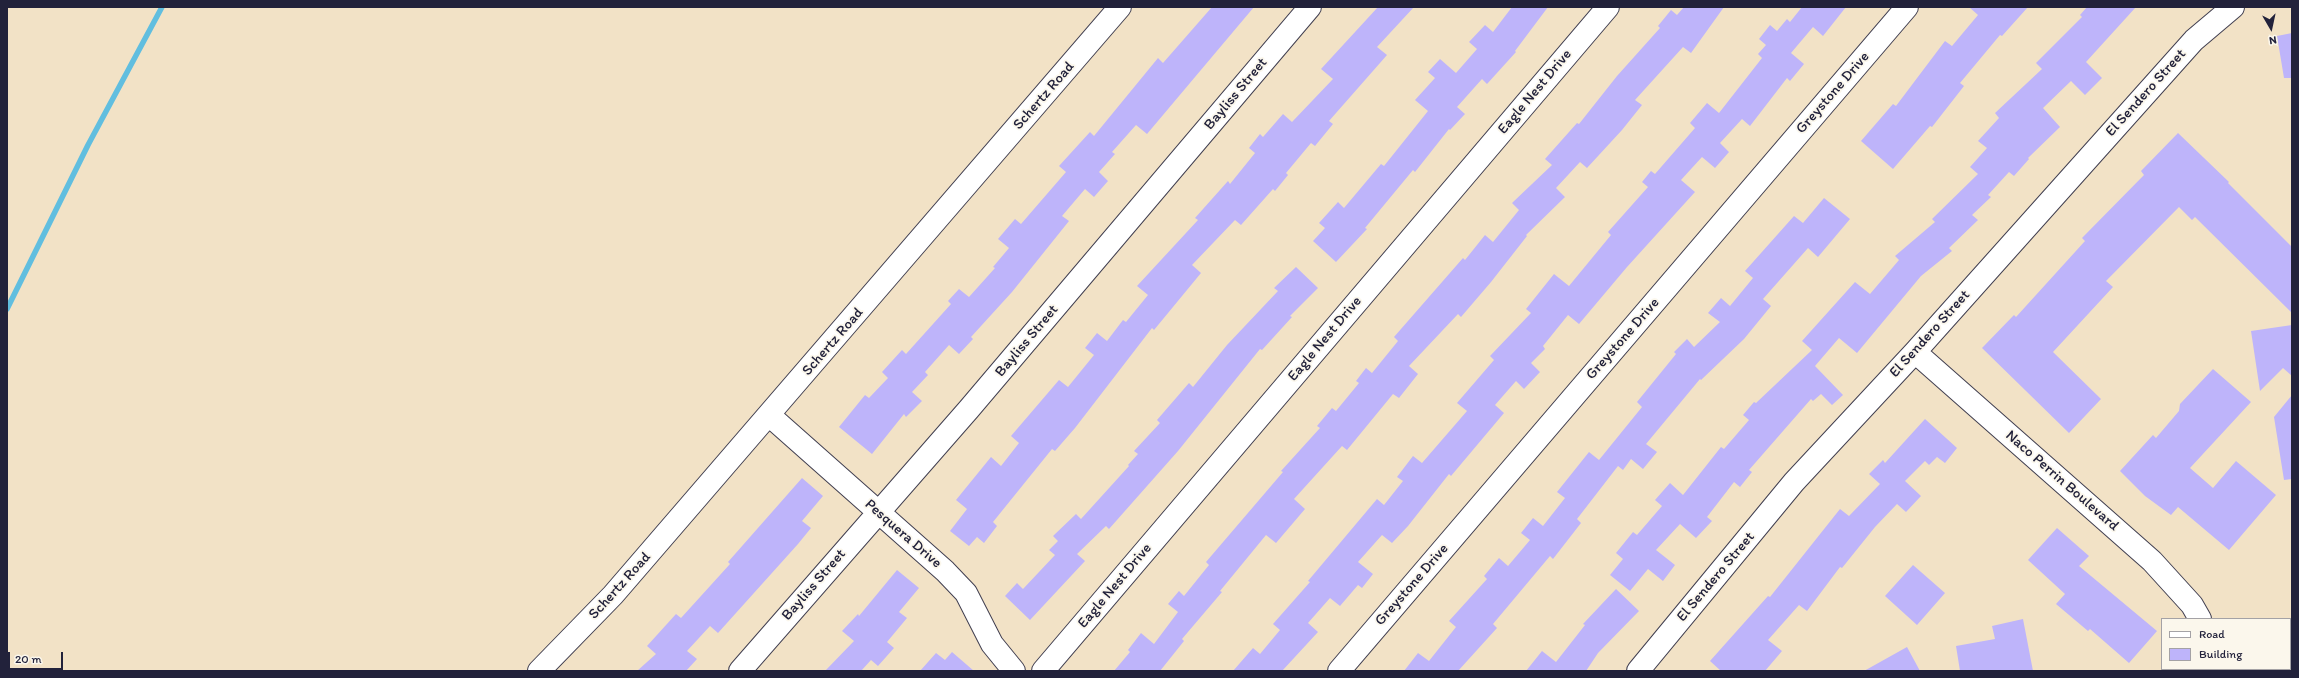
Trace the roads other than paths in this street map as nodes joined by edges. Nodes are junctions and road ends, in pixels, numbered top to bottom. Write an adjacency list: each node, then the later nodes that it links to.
1 (1120, 7): 7 (street, Schertz Road)
2 (1310, 7): 8 (street, Bayliss Street)
3 (1608, 7): 13 (street, Eagle Nest Drive)
4 (1907, 7): 14 (street, Greystone Drive)
5 (2233, 7): 6 (street, El Sendero Street)
6 (1915, 352): 9 (street, Naco Perrin Boulevard); 15 (street, El Sendero Street)
7 (769, 415): 8 (street, Pesquera Drive); 10 (street, Schertz Road)
8 (878, 512): 11 (street, Bayliss Street); 12 (street, Pesquera Drive)
9 (2199, 618)
10 (539, 671)
11 (740, 671)
12 (1014, 671)
13 (1043, 671)
14 (1338, 671)
15 (1638, 671)

